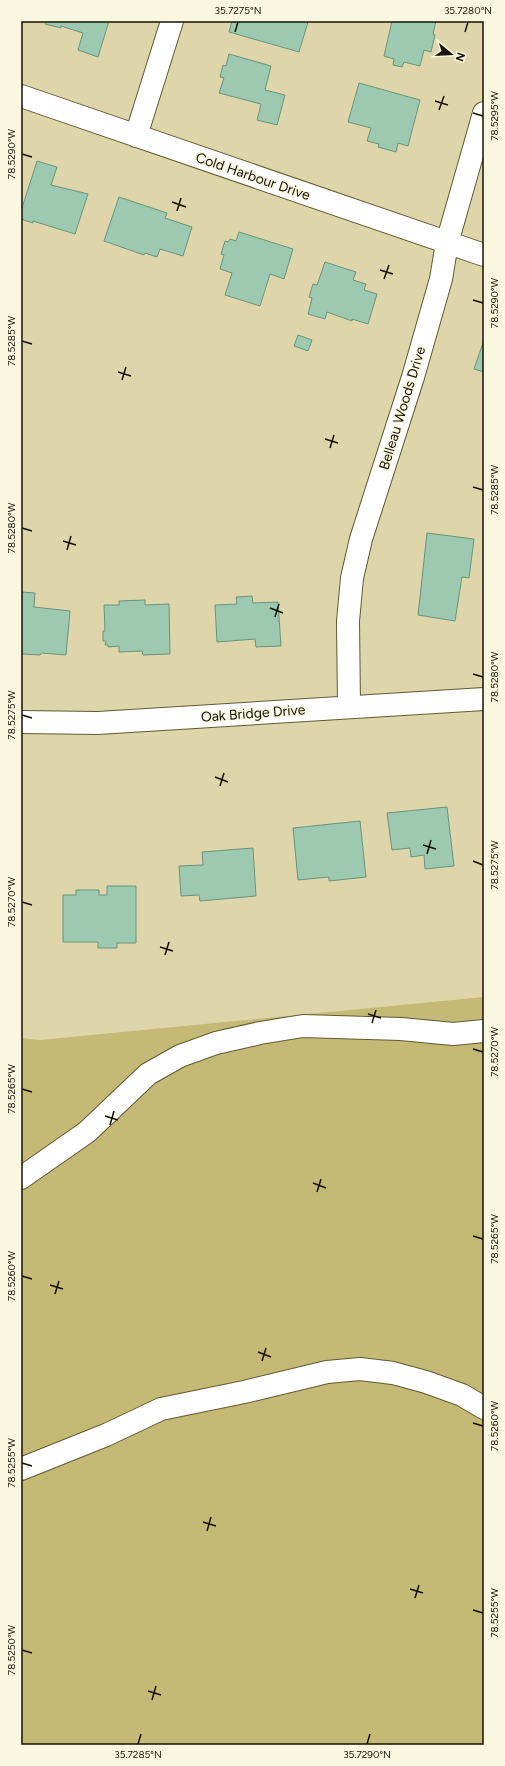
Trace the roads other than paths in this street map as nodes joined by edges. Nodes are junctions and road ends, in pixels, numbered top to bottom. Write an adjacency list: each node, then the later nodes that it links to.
1 (172, 21): 4 (street)
2 (21, 96): 4 (street, Cold Harbour Drive)
3 (484, 113): 5 (street, Belleau Woods Drive)
4 (136, 136): 5 (street, Cold Harbour Drive)
5 (447, 243): 6 (street, Cold Harbour Drive); 8 (street, Belleau Woods Drive)
6 (484, 255)
7 (484, 699): 8 (street, Oak Bridge Drive)
8 (349, 707): 9 (street, Oak Bridge Drive)
9 (21, 722)
10 (484, 1031): 11 (street)
11 (21, 1178)
12 (484, 1408): 13 (street)
13 (21, 1469)

